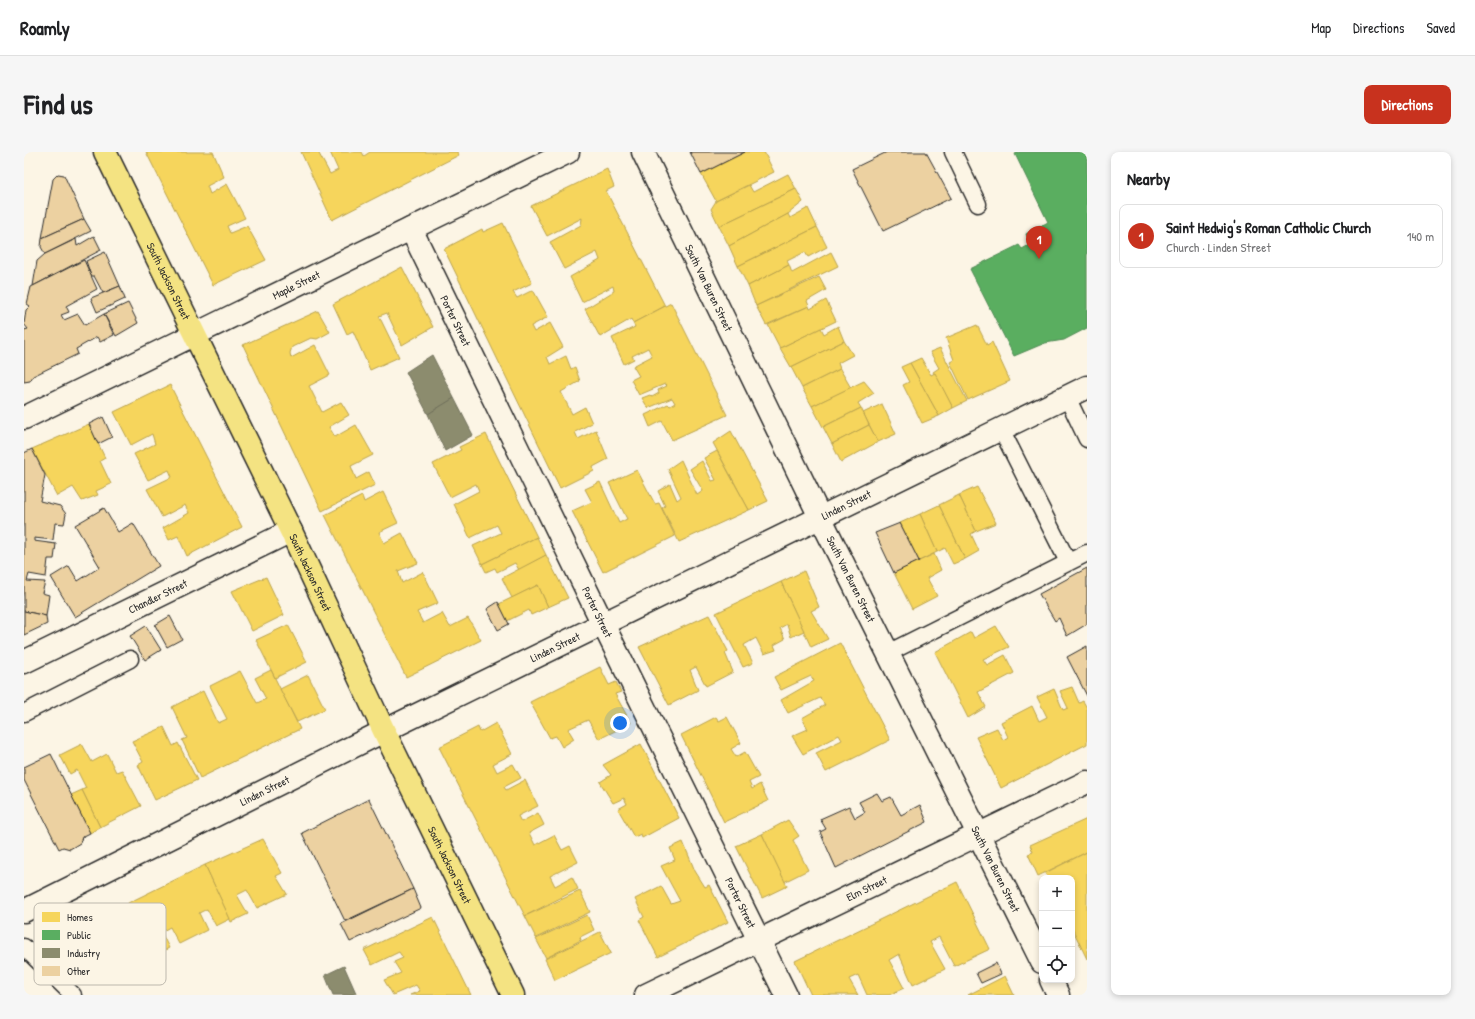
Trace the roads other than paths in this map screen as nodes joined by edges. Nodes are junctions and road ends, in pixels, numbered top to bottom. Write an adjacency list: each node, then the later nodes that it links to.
1 (105, 152): 7 (main road, South Jackson Street)
2 (568, 152): 6 (street, Maple Street)
3 (643, 152): 13 (street, South Van Buren Street)
4 (953, 152): 5 (lane)
5 (978, 204)
6 (411, 229): 7 (street, Maple Street); 17 (street, Porter Street)
7 (194, 336): 10 (street, Maple Street); 14 (main road, South Jackson Street)
8 (1087, 387): 9 (street, Linden Street)
9 (1067, 397): 11 (street, Linden Street); 12 (lane)
10 (24, 418)
11 (1001, 429): 13 (street, Linden Street); 16 (lane)
12 (1087, 439)
13 (820, 517): 17 (street, Linden Street); 18 (street, South Van Buren Street)
14 (291, 531): 20 (street, Chandler Street); 22 (main road, South Jackson Street)
15 (1087, 553): 16 (lane)
16 (1068, 562): 18 (lane)
17 (603, 624): 22 (street, Linden Street); 28 (street, Porter Street)
18 (888, 653): 24 (street, South Van Buren Street)
19 (130, 659): 21 (lane)
20 (24, 662)
21 (24, 713)
22 (384, 731): 25 (street, Linden Street); 35 (main road, South Jackson Street)
23 (1087, 782): 24 (street, Elm Street)
24 (980, 834): 28 (street, Elm Street); 30 (street, South Van Buren Street)
25 (38, 903)
26 (34, 905): 27 (street, Linden Street)
27 (24, 910)
28 (759, 940): 36 (street, Elm Street); 37 (street, Porter Street)
29 (24, 947): 31 (lane)
30 (1039, 956)
31 (34, 957)
32 (1052, 983): 38 (street)
33 (63, 985): 34 (lane)
34 (73, 995)
35 (513, 995)
36 (646, 995)
37 (786, 995)
38 (1058, 995)

